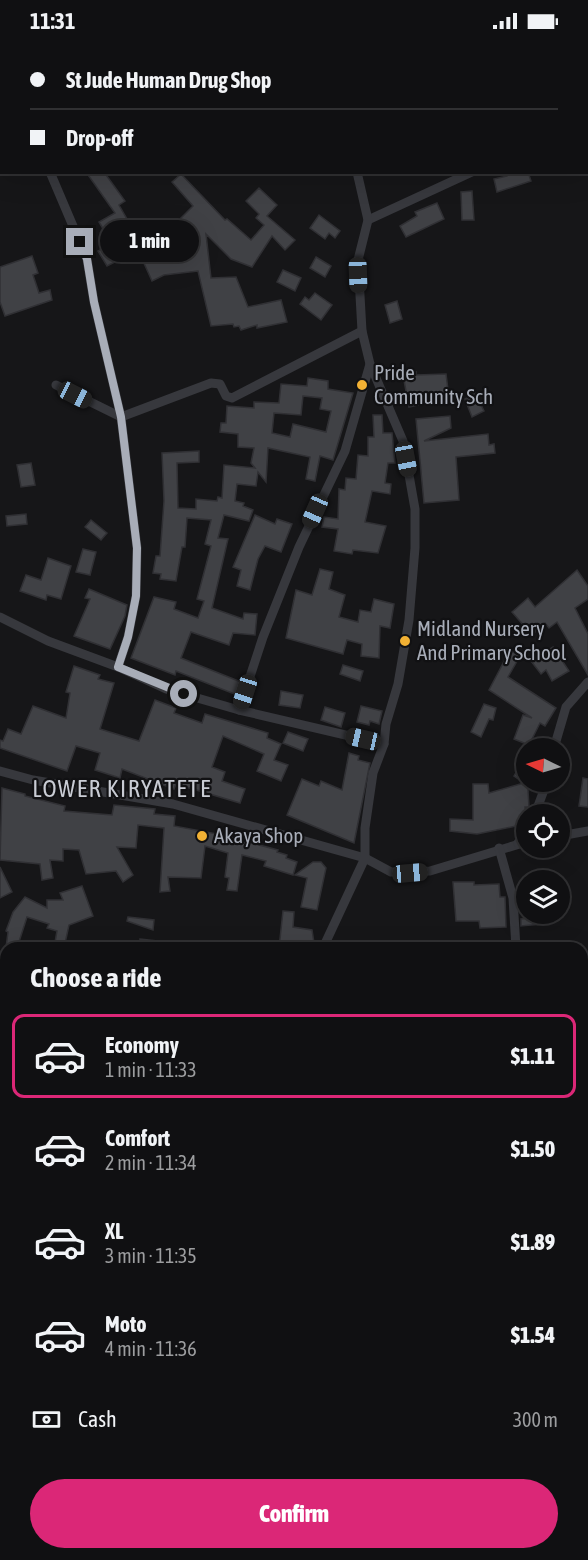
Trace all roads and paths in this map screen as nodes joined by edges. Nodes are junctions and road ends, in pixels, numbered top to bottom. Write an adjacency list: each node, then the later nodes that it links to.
1 (51, 174): 8 (street)
2 (357, 174): 4 (street)
3 (468, 174): 4 (street)
4 (368, 220): 5 (street)
5 (362, 331): 6 (street); 8 (street)
6 (370, 364): 12 (street); 14 (street)
7 (56, 385): 8 (street)
8 (121, 417): 10 (street)
9 (0, 617): 10 (street)
10 (118, 667): 12 (street)
11 (588, 682): 13 (street)
12 (239, 710): 14 (street)
13 (557, 738)
14 (384, 744): 20 (street)
15 (0, 771): 20 (street)
16 (588, 831): 17 (street)
17 (570, 834)
18 (516, 844): 19 (street)
19 (499, 848): 20 (street); 22 (street)
20 (365, 858): 21 (street)
21 (326, 942)
22 (516, 942)

